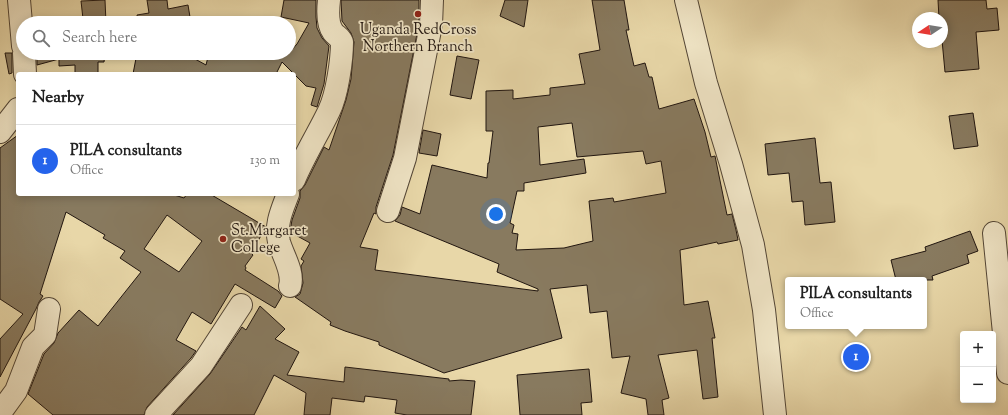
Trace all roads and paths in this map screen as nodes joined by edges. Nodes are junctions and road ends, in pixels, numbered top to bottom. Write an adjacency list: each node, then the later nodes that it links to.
1 (19, 0): 5 (street)
2 (329, 0): 10 (street)
3 (432, 0): 12 (street)
4 (686, 0): 21 (street)
5 (20, 16)
6 (24, 60): 7 (street)
7 (25, 72)
8 (16, 112): 9 (street)
9 (0, 132)
10 (296, 175)
11 (287, 196): 14 (street)
12 (388, 210)
13 (994, 233): 15 (street)
14 (290, 286)
15 (1004, 298): 18 (street)
16 (241, 305): 20 (street)
17 (49, 309): 19 (street)
18 (1008, 373)
19 (0, 413)
20 (156, 415)
21 (775, 415)

